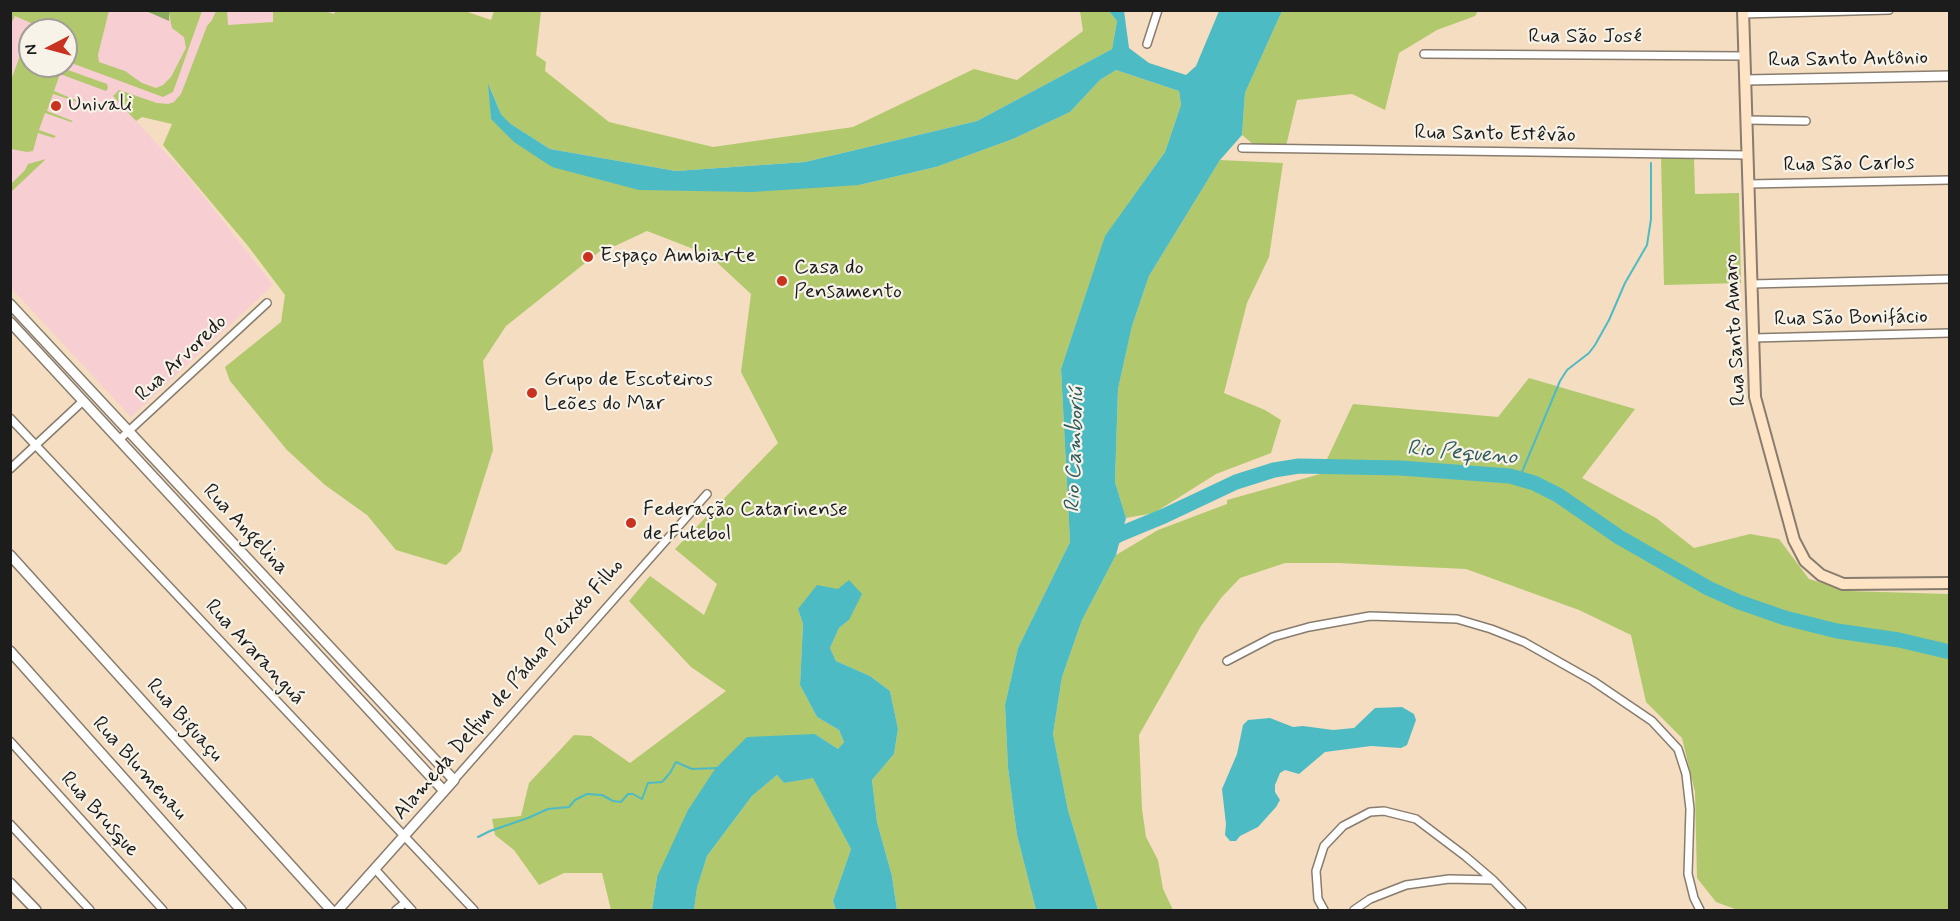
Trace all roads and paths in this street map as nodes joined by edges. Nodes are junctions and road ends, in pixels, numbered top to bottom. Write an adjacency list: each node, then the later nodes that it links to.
1 (1158, 10): 4 (street)
2 (1889, 10): 3 (street)
3 (1743, 12): 6 (main road, Rua Santo Amaro)
4 (1147, 44)
5 (1424, 54): 6 (street, Rua São José)
6 (1745, 56): 8 (main road, Rua Santo Amaro)
7 (1950, 76): 8 (street, Rua Santo Antônio)
8 (1746, 80): 9 (main road, Rua Santo Amaro)
9 (1748, 120): 10 (street); 12 (main road, Rua Santo Amaro)
10 (1806, 121)
11 (1242, 148): 12 (street, Rua Santo Estêvão)
12 (1748, 155): 14 (main road, Rua Santo Amaro)
13 (1950, 180): 14 (street, Rua São Carlos)
14 (1749, 184): 16 (main road, Rua Santo Amaro)
15 (1950, 279): 16 (street)
16 (1752, 284): 21 (main road, Rua Santo Amaro)
17 (267, 303): 24 (street, Rua Arvoredo)
18 (10, 304): 24 (street, Rua Angelina)
19 (10, 322): 22 (street, Rua Angelina)
20 (1950, 333): 21 (street, Rua São Bonifácio)
21 (1753, 338): 32 (main road, Rua Santo Amaro)
22 (83, 401): 25 (street, Rua Angelina); 26 (street)
23 (10, 418): 26 (street, Rua Araranguá)
24 (128, 431): 25 (street, Rua Arvoredo); 29 (street, Rua Angelina)
25 (119, 440): 30 (street, Rua Angelina)
26 (36, 445): 27 (street); 39 (street, Rua Araranguá)
27 (10, 469)
28 (707, 494): 36 (street, Alameda Delfim de Pádua Peixoto Filho)
29 (213, 522): 30 (street); 36 (street, Rua Angelina)
30 (203, 530): 37 (street, Rua Angelina)
31 (10, 555): 48 (street, Rua Biguaçu)
32 (1950, 583)
33 (10, 651): 47 (street, Rua Blumenau)
34 (1227, 661): 56 (street)
35 (10, 741): 46 (street, Rua Brusque)
36 (454, 780): 37 (street, Alameda Delfim de Pádua Peixoto Filho)
37 (444, 791): 39 (street, Alameda Delfim de Pádua Peixoto Filho)
38 (10, 824): 45 (street)
39 (404, 836): 40 (street, Alameda Delfim de Pádua Peixoto Filho); 52 (street, Rua Araranguá)
40 (375, 869): 43 (street); 49 (street, Alameda Delfim de Pádua Peixoto Filho)
41 (1493, 880): 53 (street); 54 (street); 55 (street)
42 (10, 883): 44 (street)
43 (405, 903): 50 (street); 51 (street)
44 (36, 910)
45 (90, 910)
46 (163, 910)
47 (241, 910)
48 (331, 910)
49 (338, 910)
50 (396, 910)
51 (411, 910)
52 (474, 910)
53 (1324, 910)
54 (1354, 910)
55 (1522, 910)
56 (1700, 910)

